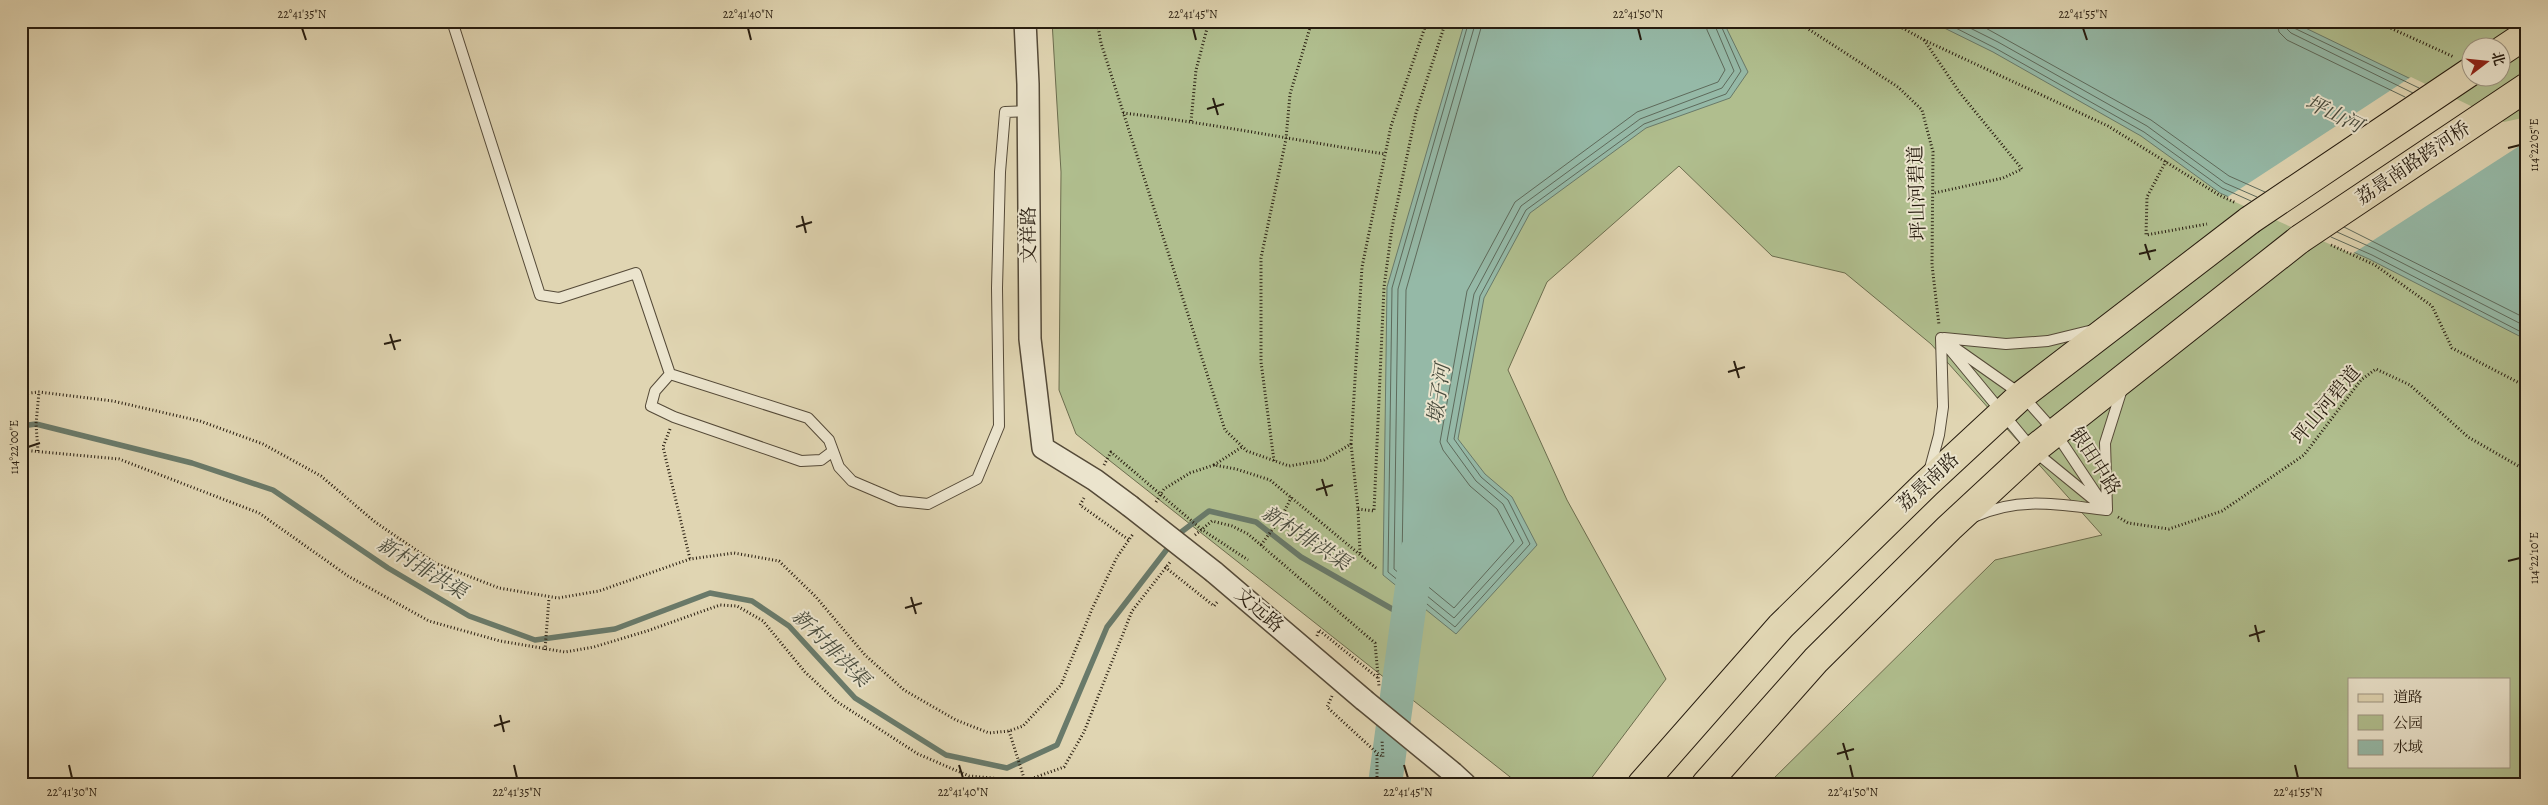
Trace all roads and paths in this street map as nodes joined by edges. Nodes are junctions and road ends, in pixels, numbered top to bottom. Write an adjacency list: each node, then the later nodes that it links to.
1 (452, 21): 30 (lane)
2 (1025, 21): 17 (street, 文祥路)
3 (1097, 21): 18 (path)
4 (1209, 21): 19 (path)
5 (1312, 21): 20 (path)
6 (1427, 21): 21 (path)
7 (1446, 21): 53 (path)
8 (1890, 21): 12 (path)
9 (2375, 21): 14 (path)
10 (1800, 22): 23 (path, 坪山河碧道)
11 (2527, 34): 13 (main road)
12 (1924, 40): 22 (path); 23 (path)
13 (2510, 45)
14 (2460, 63)
15 (2460, 70): 24 (main road, bridge)
16 (2527, 87): 26 (main road, 荔景南路跨河桥, bridge)
17 (1028, 111): 40 (street, 文祥路); 44 (lane)
18 (1122, 113): 19 (path); 39 (path)
19 (1191, 121): 20 (path)
20 (1286, 139): 21 (path); 45 (path)
21 (1385, 154): 38 (path)
22 (2166, 162): 24 (path); 25 (path)
23 (1934, 193): 28 (path, 坪山河碧道)
24 (2247, 213): 27 (main road, 荔景南路)
25 (2214, 223)
26 (2311, 240): 29 (main road); 31 (path)
27 (2110, 326): 28 (lane); 34 (main road, 荔景南路)
28 (1941, 338): 34 (lane, 银田中路); 35 (lane, 银田中路); 49 (lane)
29 (2132, 370): 37 (main road); 55 (lane)
30 (670, 374): 36 (lane); 44 (lane)
31 (2527, 387)
32 (39, 392): 33 (path); 43 (path); 68 (path)
33 (21, 394)
34 (2022, 395): 35 (main road, 荔景南路); 37 (lane, 银田中路)
35 (2002, 415): 42 (lane, 银田中路); 49 (main road, 荔景南路)
36 (674, 417): 44 (lane); 64 (path)
37 (2055, 432): 42 (main road); 55 (lane, 银田中路)
38 (1351, 444): 45 (path); 53 (path)
39 (1242, 447): 45 (path); 46 (path)
40 (1043, 448): 74 (street, 文远路, bridge)
41 (21, 450): 43 (path)
42 (2033, 450): 55 (lane, 银田中路); 56 (main road)
43 (38, 451): 71 (path)
44 (833, 451)
45 (1274, 461)
46 (1214, 464): 50 (path); 51 (path)
47 (1102, 466): 50 (path)
48 (2527, 471): 55 (path, 坪山河碧道)
49 (1926, 484): 81 (main road, 荔景南路)
50 (1161, 494): 54 (path); 57 (path)
51 (1292, 496): 61 (path); 63 (path)
52 (1084, 498): 59 (path)
53 (1358, 509): 63 (path)
54 (1150, 510)
55 (2107, 510): 56 (lane)
56 (1949, 528): 82 (main road)
57 (1201, 529): 60 (path); 61 (path); 65 (path)
58 (1134, 532): 59 (path)
59 (1129, 540): 75 (path)
60 (1189, 541)
61 (1261, 545): 72 (path)
62 (1177, 554): 66 (path)
63 (1360, 554): 67 (path)
64 (690, 559): 68 (path); 75 (path)
65 (1248, 560)
66 (1165, 567): 69 (path); 79 (path)
67 (1376, 568)
68 (549, 598): 71 (path)
69 (1218, 601)
70 (1316, 637): 72 (path)
71 (546, 650): 79 (path)
72 (1378, 678): 74 (path)
73 (1333, 694): 77 (path)
74 (1371, 694): 78 (street, 文远路, bridge)
75 (1009, 732): 79 (path)
76 (1382, 737): 77 (path)
77 (1377, 753): 80 (path)
78 (1459, 778)
79 (1025, 781)
80 (1377, 784)
81 (1642, 784)
82 (1706, 784)

